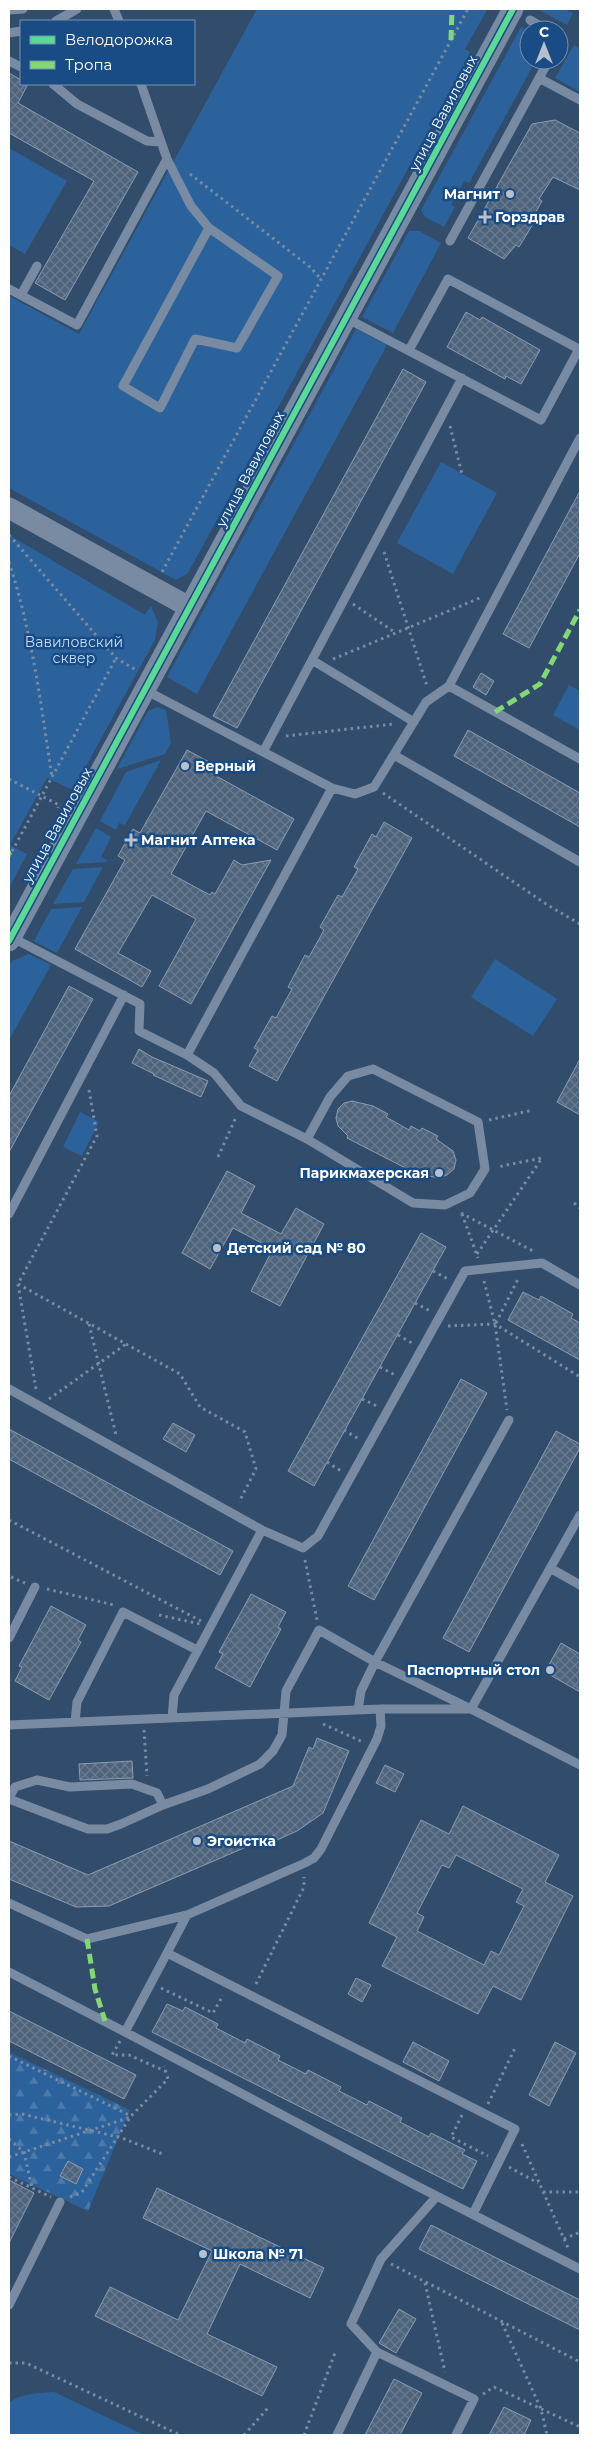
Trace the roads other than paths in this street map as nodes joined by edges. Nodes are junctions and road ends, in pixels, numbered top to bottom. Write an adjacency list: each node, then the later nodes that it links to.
1 (23, 9): 3 (lane)
2 (77, 9): 5 (lane)
3 (9, 10)
4 (521, 14): 20 (street, улица Вавиловых)
5 (58, 20)
6 (9, 61): 7 (lane)
7 (20, 67)
8 (544, 70): 9 (lane)
9 (540, 78): 12 (lane); 16 (lane)
10 (54, 85): 13 (lane)
11 (141, 85): 13 (lane)
12 (580, 100)
13 (161, 142): 14 (lane)
14 (167, 159): 15 (lane); 19 (lane)
15 (209, 228): 15 (lane)
16 (450, 241)
17 (37, 266): 19 (lane)
18 (9, 289): 19 (lane)
19 (21, 295)
20 (346, 318): 21 (lane); 25 (street, улица Вавиловых)
21 (409, 350): 22 (lane); 22 (lane)
22 (462, 378): 26 (lane)
23 (580, 438): 28 (lane)
24 (9, 508): 25 (street)
25 (189, 607): 27 (street, улица Вавиловых)
26 (315, 663): 29 (lane); 30 (lane)
27 (141, 680): 30 (lane); 35 (street, улица Вавиловых)
28 (449, 686): 29 (lane); 32 (lane)
29 (414, 722): 31 (lane)
30 (263, 752): 33 (lane)
31 (394, 755): 33 (lane); 34 (lane)
32 (580, 759)
33 (332, 788): 37 (lane)
34 (580, 862)
35 (10, 939): 36 (lane)
36 (124, 995): 37 (lane); 39 (lane)
37 (187, 1055): 38 (lane)
38 (307, 1139): 38 (lane)
39 (9, 1214)
40 (580, 1285): 44 (lane)
41 (9, 1389): 44 (lane)
42 (509, 1420): 50 (lane)
43 (580, 1515): 45 (lane)
44 (262, 1530): 49 (lane)
45 (550, 1568): 46 (lane); 52 (lane)
46 (580, 1585)
47 (35, 1587): 48 (lane)
48 (9, 1638)
49 (197, 1650): 55 (lane); 56 (lane)
50 (375, 1662): 52 (lane); 53 (lane); 54 (lane)
51 (380, 1709): 52 (lane); 53 (lane); 62 (lane)
52 (472, 1709): 58 (lane)
53 (358, 1710): 54 (lane)
54 (284, 1713): 55 (lane); 60 (lane)
55 (172, 1718): 56 (lane)
56 (75, 1722): 57 (lane)
57 (9, 1726)
58 (580, 1765)
59 (9, 1799): 60 (lane); 60 (lane)
60 (163, 1804)
61 (9, 1903): 62 (lane)
62 (187, 1915): 63 (lane)
63 (167, 1952): 65 (lane); 68 (lane)
64 (9, 1972): 65 (lane)
65 (125, 2032): 66 (lane)
66 (438, 2196): 68 (lane); 71 (lane)
67 (60, 2202): 70 (lane)
68 (473, 2214): 69 (lane)
69 (578, 2268)
70 (9, 2305)
71 (376, 2352): 72 (lane); 73 (lane)
72 (337, 2435)
73 (456, 2435)

